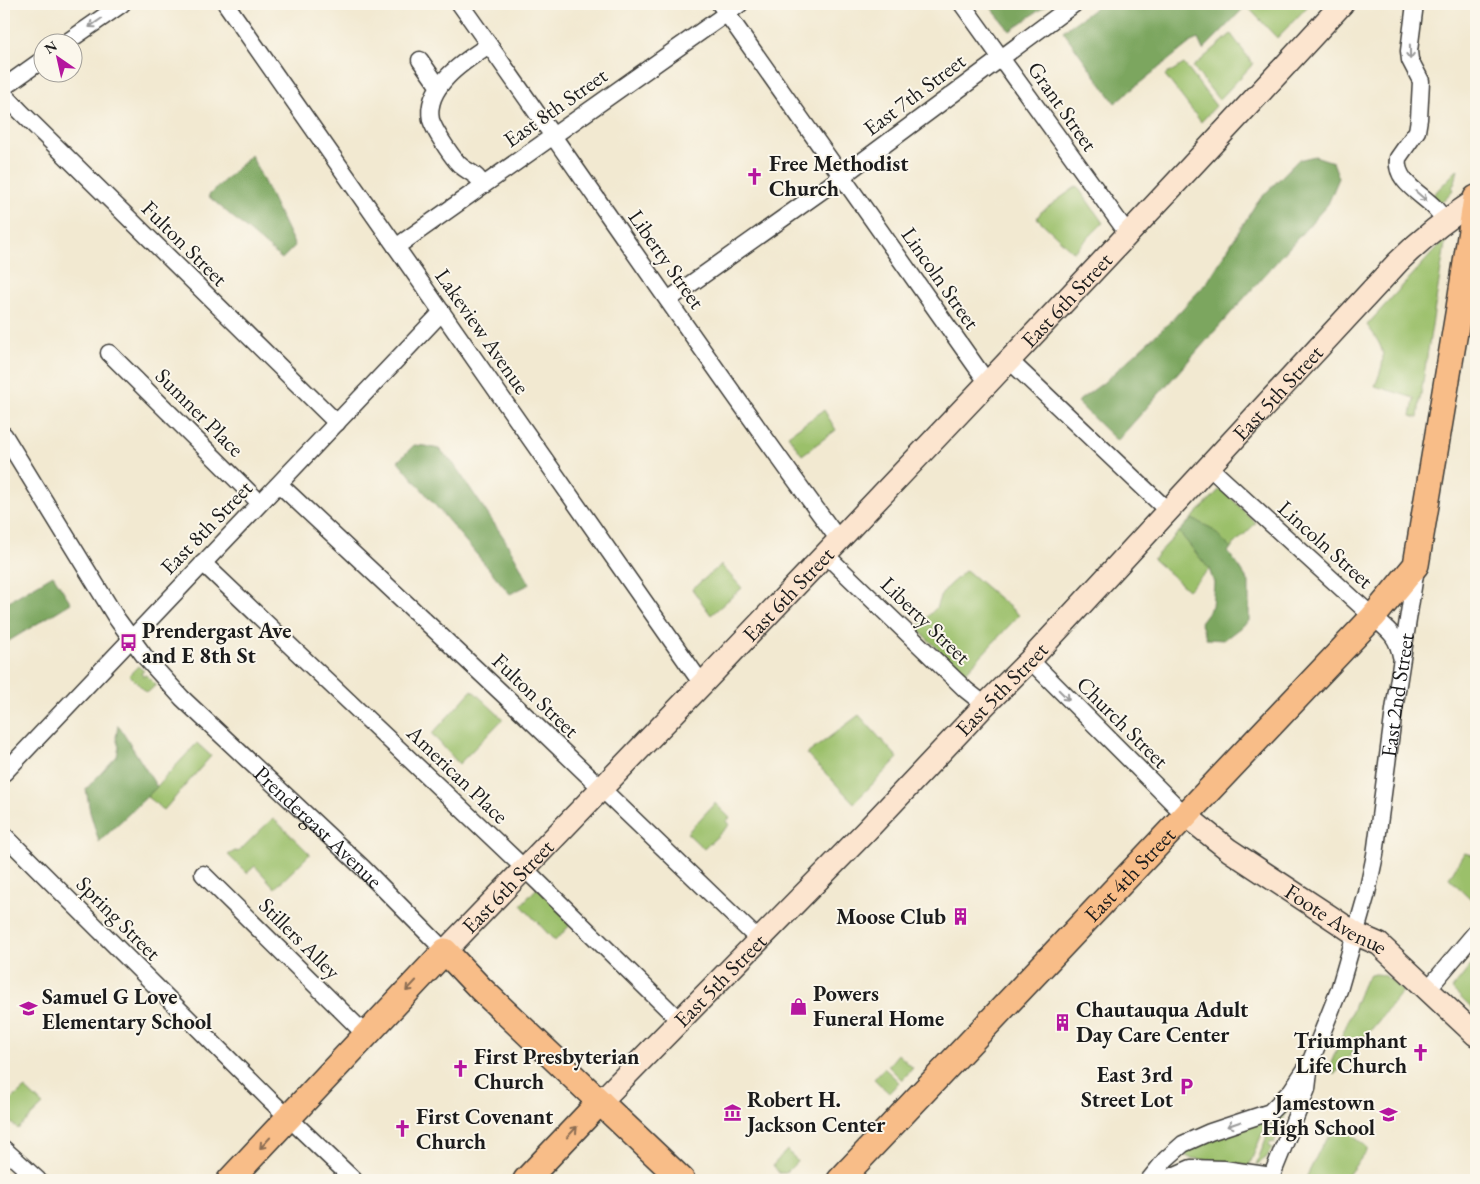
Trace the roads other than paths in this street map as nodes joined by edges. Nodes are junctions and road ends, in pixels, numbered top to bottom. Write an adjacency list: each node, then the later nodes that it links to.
1 (122, 4): 10 (street, one-way to 10)
2 (226, 4): 24 (street, Lakeview Avenue)
3 (460, 4): 11 (street, Liberty Street)
4 (740, 4): 9 (street, East 8th Street)
5 (962, 4): 12 (street, Grant Street)
6 (1074, 4): 12 (street, East 7th Street)
7 (1342, 4): 23 (street, East 6th Street)
8 (1415, 4): 22 (street, one-way to 22)
9 (723, 8): 18 (street, East 8th Street); 19 (street, Lincoln Street)
10 (81, 32)
11 (490, 45): 16 (street); 18 (street, Liberty Street)
12 (1001, 57): 19 (street, East 7th Street); 23 (street, Grant Street)
13 (420, 60): 16 (street)
14 (32, 67): 15 (street)
15 (4, 87)
16 (439, 87): 20 (street)
17 (4, 94): 31 (street, Fulton Street)
18 (553, 136): 20 (street, East 8th Street); 25 (street, Liberty Street)
19 (842, 176): 25 (street, East 7th Street); 30 (street, Lincoln Street)
20 (483, 186): 24 (street, East 8th Street)
21 (1476, 199): 22 (street, East 5th Street); 26 (main road, East 2nd Street)
22 (1445, 221): 33 (street, East 5th Street)
23 (1128, 234): 29 (street, East 6th Street)
24 (396, 247): 27 (street, Lakeview Avenue)
25 (668, 300): 37 (street, Liberty Street)
26 (1468, 309): 39 (main road, East 2nd Street)
27 (442, 312): 31 (street, East 8th Street); 44 (street, Lakeview Avenue)
28 (109, 353): 35 (street, Sumner Place)
29 (1008, 360): 30 (street, East 6th Street); 36 (street)
30 (987, 382): 37 (street, East 6th Street)
31 (337, 423): 34 (street, East 8th Street)
32 (4, 435): 41 (street, Prendergast Avenue)
33 (1209, 467): 36 (street, East 5th Street); 40 (street, Lincoln Street)
34 (279, 484): 35 (street, East 8th Street); 47 (street, Fulton Street)
35 (260, 503): 38 (street, East 8th Street)
36 (1168, 511): 42 (street, East 5th Street)
37 (834, 553): 44 (street, East 6th Street); 45 (street, Liberty Street)
38 (203, 563): 41 (street, East 8th Street); 50 (street, American Place)
39 (1416, 565): 40 (main road, East 4th Street); 43 (street, East 2nd Street)
40 (1373, 617): 43 (street, Lincoln Street); 48 (main road, East 4th Street)
41 (131, 640): 46 (street, East 8th Street); 55 (street, Prendergast Avenue)
42 (1030, 660): 45 (street, East 5th Street); 48 (street, Church Street, one-way to 48)
43 (1402, 661): 53 (street, East 2nd Street)
44 (702, 684): 47 (street, East 6th Street)
45 (985, 705): 54 (street, East 5th Street)
46 (4, 773)
47 (601, 789): 50 (street, East 6th Street); 54 (street, Fulton Street)
48 (1185, 815): 53 (street, Foote Avenue); 70 (main road, East 4th Street)
49 (4, 835): 62 (street, Spring Street)
50 (524, 868): 55 (street, East 6th Street); 57 (street, American Place)
51 (203, 874): 58 (street, Stillers Alley)
52 (1476, 932): 56 (street)
53 (1356, 934): 56 (street, Foote Avenue); 60 (street, East 2nd Street)
54 (759, 940): 57 (street, East 5th Street)
55 (445, 951): 58 (main road, East 6th Street, one-way to 58); 61 (main road, Prendergast Avenue)
56 (1428, 989): 59 (street, Foote Avenue)
57 (680, 1021): 61 (street, East 5th Street)
58 (366, 1035): 62 (main road, East 6th Street)
59 (1476, 1036)
60 (1310, 1063): 64 (street, East 2nd Street); 71 (street, one-way to 71)
61 (600, 1102): 68 (main road, East 5th Street, one-way to 61); 69 (main road, Prendergast Avenue)
62 (288, 1118): 66 (main road, East 6th Street, one-way to 66); 67 (street, Spring Street)
63 (4, 1150): 65 (street)
64 (1271, 1178): 72 (street)
65 (38, 1180)
66 (230, 1180)
67 (354, 1180)
68 (526, 1180)
69 (682, 1180)
70 (840, 1180)
71 (1149, 1180)
72 (1164, 1180)

